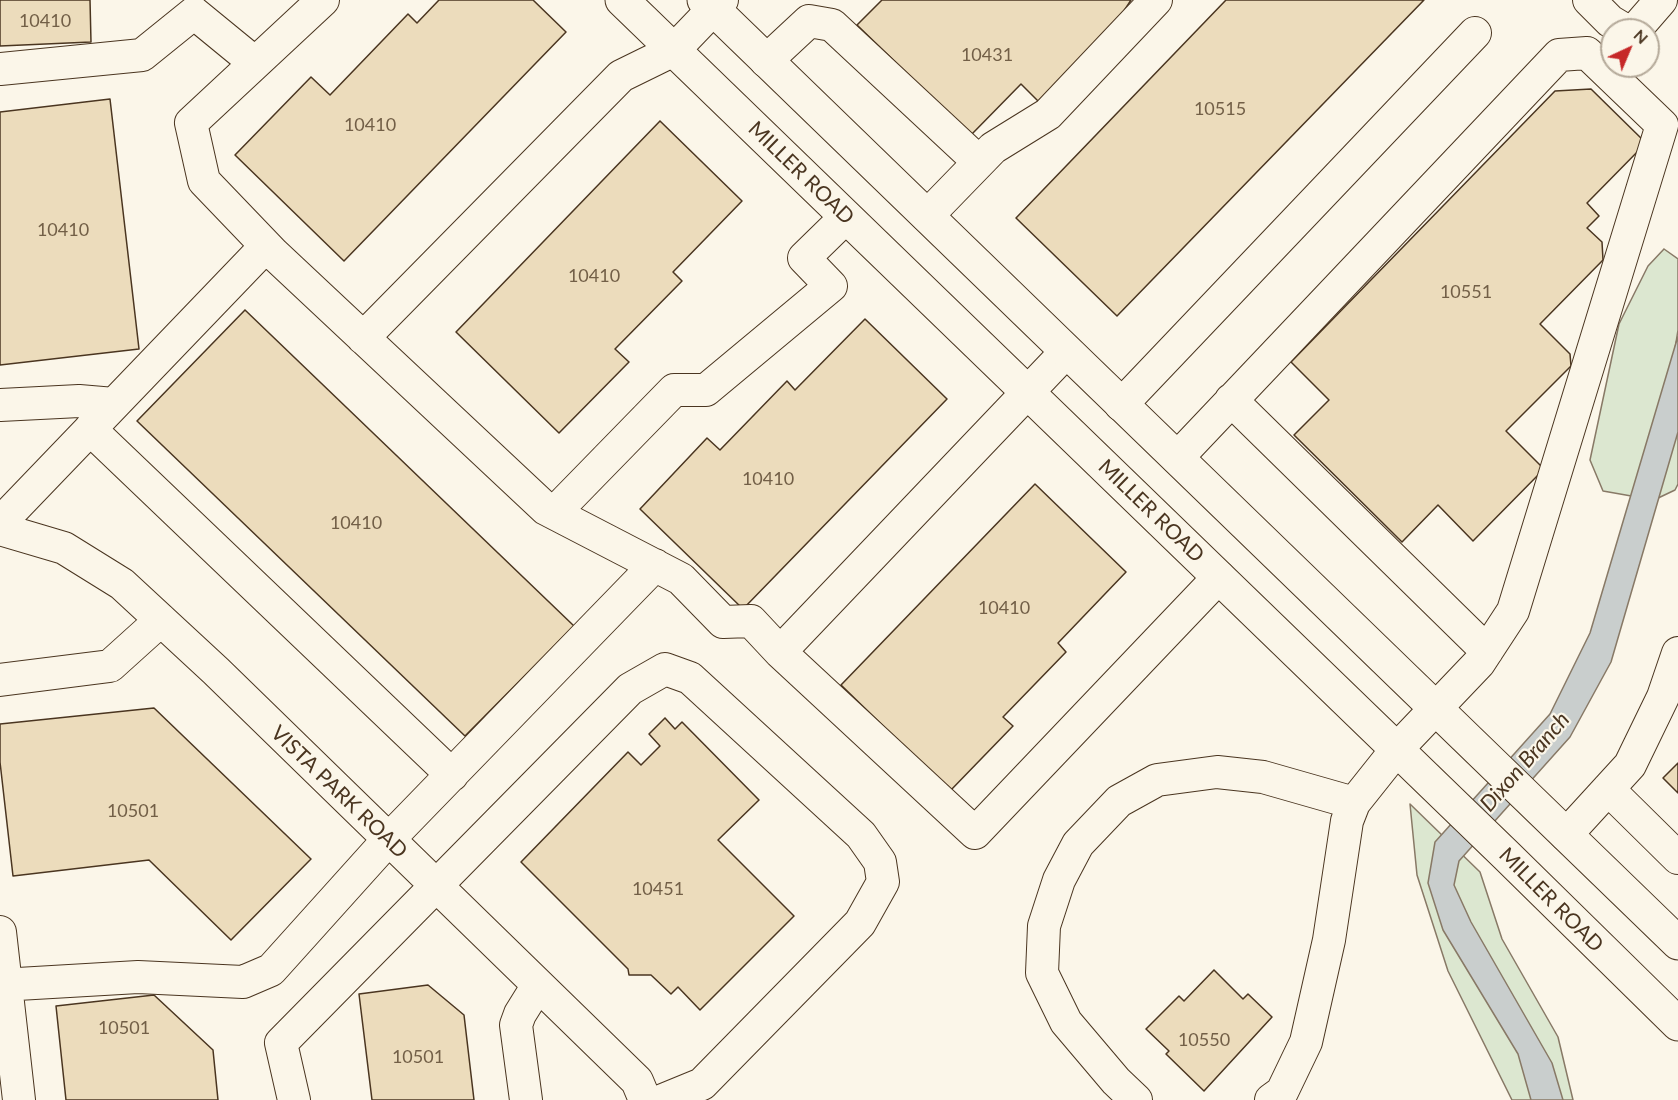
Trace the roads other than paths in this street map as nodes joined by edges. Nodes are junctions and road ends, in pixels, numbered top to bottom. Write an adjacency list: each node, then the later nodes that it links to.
1 (323, 0): 12 (street)
2 (622, 0): 10 (main road, MILLER ROAD)
3 (1156, 0): 14 (street)
4 (1589, 0): 7 (street)
5 (1661, 0): 8 (street)
6 (713, 3): 10 (street); 11 (main road)
7 (1607, 18)
8 (1645, 18)
9 (1475, 33): 24 (street)
10 (674, 50): 16 (main road, MILLER ROAD); 18 (street)
11 (766, 61): 14 (street); 15 (main road)
12 (255, 63): 13 (street); 17 (street)
13 (0, 69)
14 (979, 162): 15 (street)
15 (927, 216): 19 (main road)
16 (846, 217): 20 (main road, MILLER ROAD); 27 (street)
17 (266, 246): 18 (street); 22 (street)
18 (363, 338): 27 (street)
19 (1066, 352): 20 (street); 24 (main road)
20 (1027, 392): 31 (main road, MILLER ROAD); 33 (street)
21 (1232, 400): 26 (street); 34 (street); 34 (street)
22 (114, 404): 23 (street); 25 (street)
23 (0, 405)
24 (1121, 405): 26 (main road)
25 (90, 429): 28 (street); 39 (street)
26 (1177, 458): 37 (main road)
27 (554, 513): 30 (street)
28 (0, 523)
29 (0, 530): 32 (street, VISTA PARK ROAD)
30 (655, 565): 33 (street); 39 (street)
31 (1219, 577): 33 (street); 38 (main road, MILLER ROAD)
32 (161, 620): 36 (street); 43 (street, VISTA PARK ROAD)
33 (780, 651)
34 (1487, 651): 37 (street)
35 (1678, 653): 40 (street)
36 (0, 680)
37 (1435, 709): 38 (street); 42 (main road)
38 (1407, 760): 41 (street); 50 (main road, MILLER ROAD)
39 (452, 775): 43 (street)
40 (1608, 789): 42 (street); 44 (street)
41 (1354, 803): 56 (street); 57 (street)
42 (1558, 827): 47 (main road)
43 (388, 840): 45 (street, VISTA PARK ROAD); 48 (street)
44 (1678, 858)
45 (436, 887): 49 (street, VISTA PARK ROAD); 52 (street); 55 (street)
46 (0, 932): 48 (street)
47 (1678, 943)
48 (4, 985): 51 (street)
49 (538, 985): 53 (street); 54 (street, VISTA PARK ROAD)
50 (1678, 1024)
51 (19, 1100)
52 (294, 1100)
53 (526, 1100)
54 (645, 1100)
55 (663, 1100)
56 (1136, 1100)
57 (1271, 1100)

